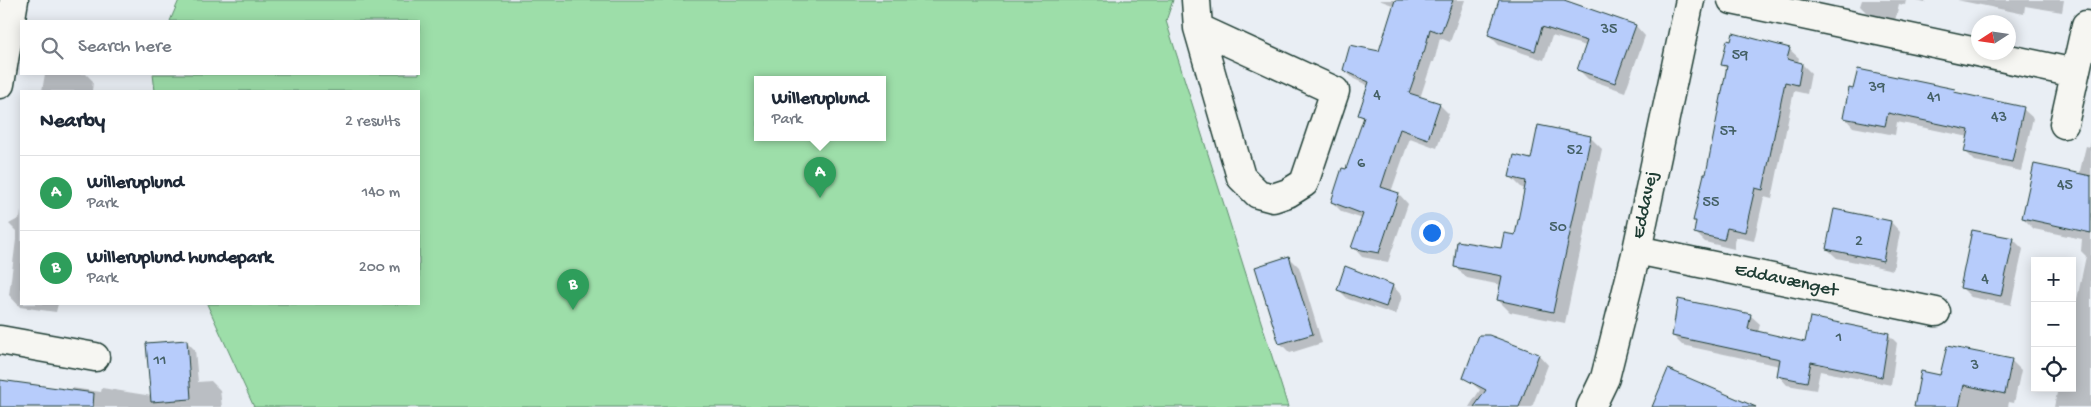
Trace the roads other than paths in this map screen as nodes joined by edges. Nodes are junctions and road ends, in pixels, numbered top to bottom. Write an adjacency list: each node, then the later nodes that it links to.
1 (14, 0): 8 (street)
2 (1196, 0): 6 (street)
3 (1690, 0): 10 (street, Eddavej)
4 (1732, 0): 7 (street)
5 (2086, 25): 7 (street)
6 (1198, 28): 6 (street)
7 (2075, 73): 9 (street)
8 (0, 84)
9 (2064, 124)
10 (1637, 250): 11 (street, Eddavænget); 14 (street, Eddavej)
11 (1936, 312)
12 (0, 340): 13 (street)
13 (94, 357)
14 (1591, 407)

